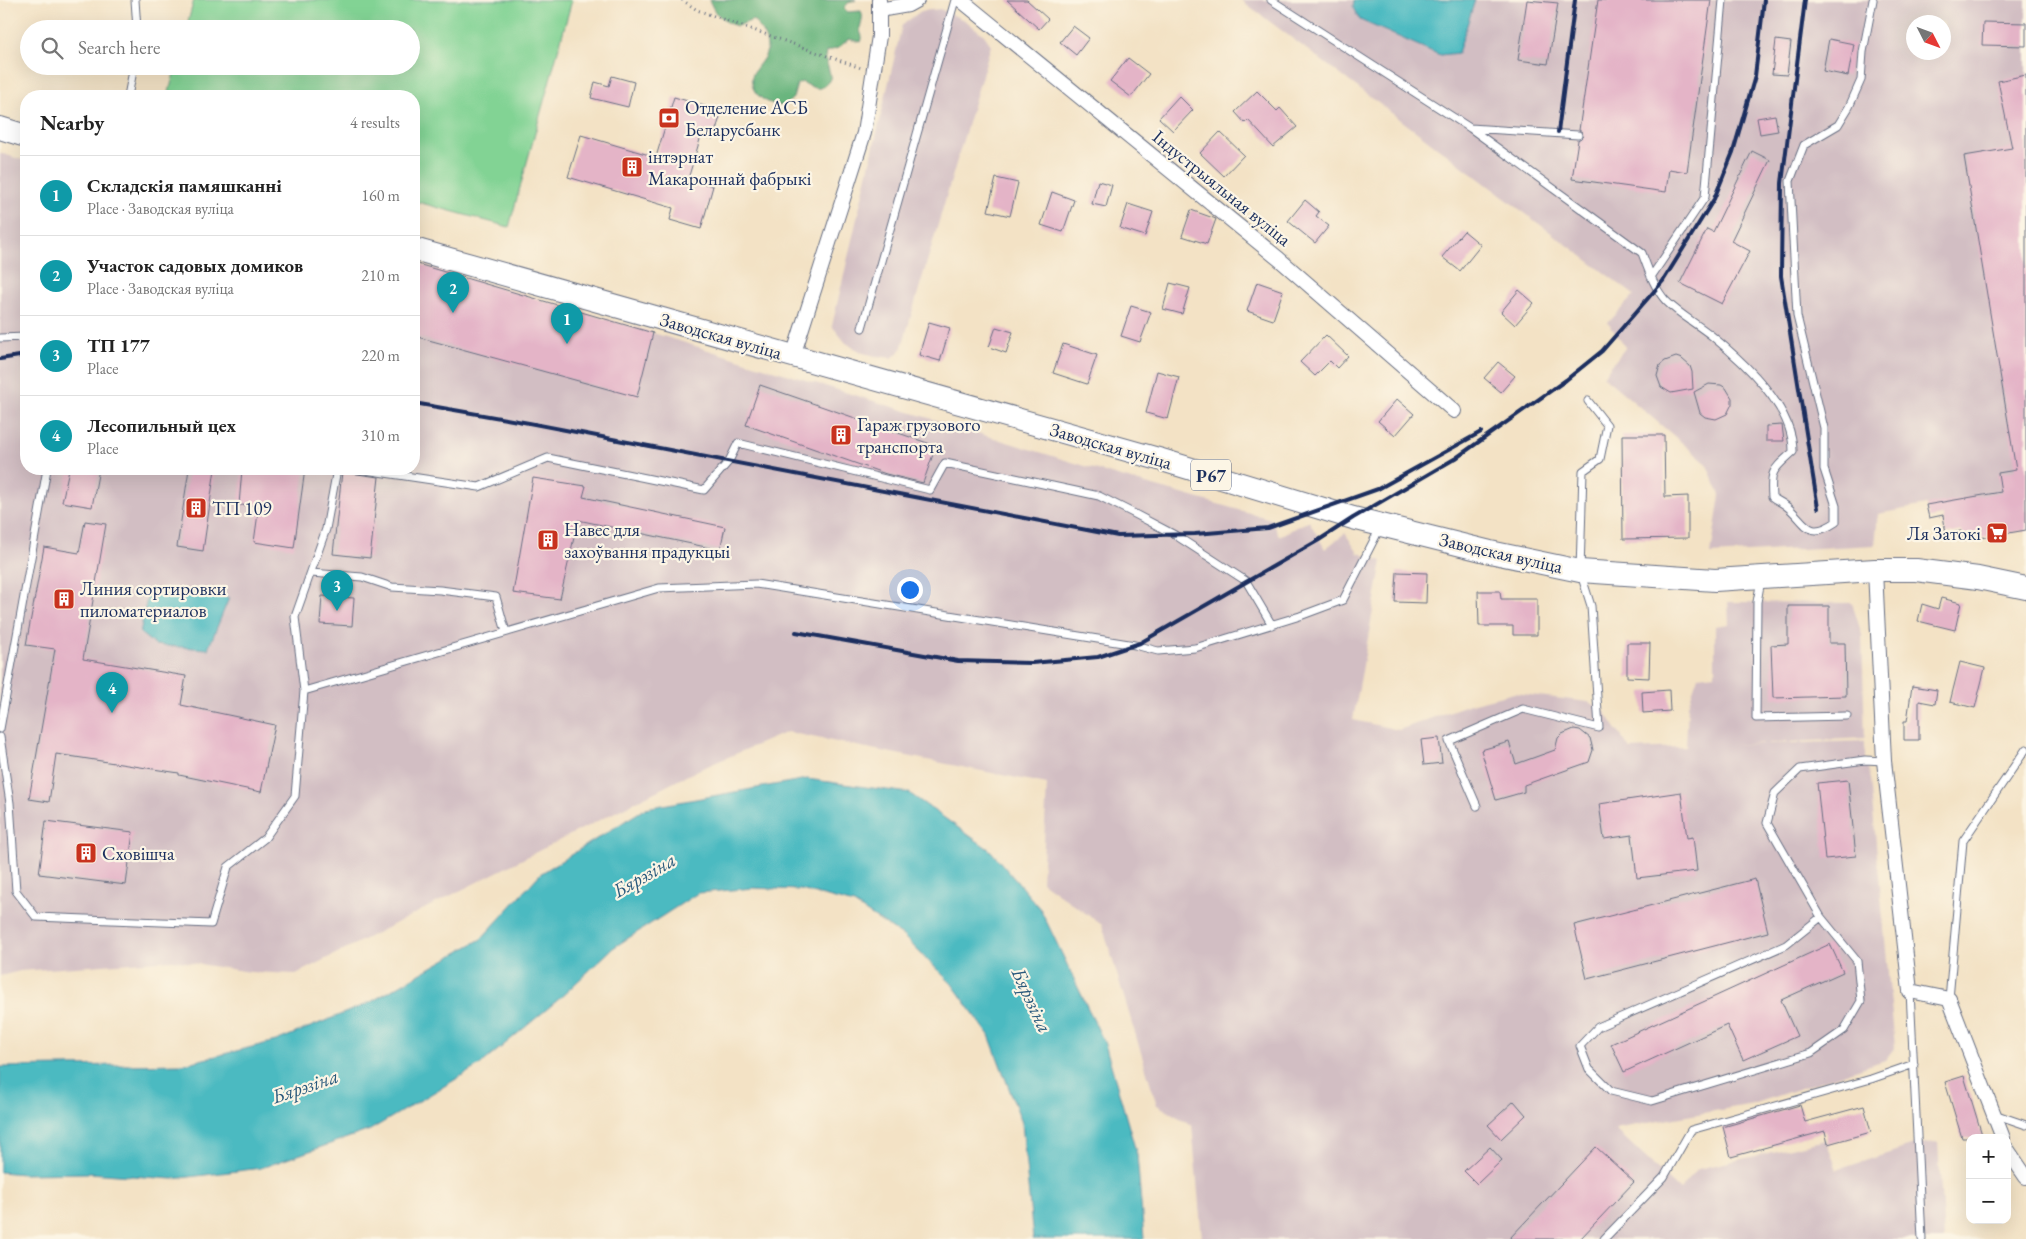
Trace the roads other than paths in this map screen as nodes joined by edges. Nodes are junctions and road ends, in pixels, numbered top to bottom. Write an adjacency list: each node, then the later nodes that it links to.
1 (135, 0): 9 (lane)
2 (917, 0): 8 (street)
3 (955, 0): 18 (lane)
4 (961, 0): 23 (street, Індустрыяльная вуліца)
5 (1271, 0): 13 (lane)
6 (1723, 0): 17 (lane)
7 (1873, 0): 17 (lane)
8 (879, 5): 21 (street)
9 (136, 20)
10 (132, 75): 11 (lane)
11 (129, 90)
12 (0, 128): 14 (main road)
13 (1470, 128): 15 (lane); 17 (lane)
14 (20, 134)
15 (1578, 135)
16 (420, 251): 21 (main road, Заводская вуліца / Р67)
17 (1651, 277)
18 (862, 328)
19 (20, 337): 20 (lane)
20 (0, 338)
21 (793, 356): 27 (main road, Заводская вуліца / Р67)
22 (1588, 401): 29 (lane)
23 (1454, 411)
24 (46, 475): 37 (lane)
25 (336, 475): 30 (lane)
26 (398, 475): 33 (lane)
27 (1381, 526): 29 (main road, Заводская вуліца / Р67); 33 (lane)
28 (1875, 570): 31 (main road, Заводская вуліца / Р67); 32 (main road, Заводская вуліца / Р67); 40 (street)
29 (1580, 571): 31 (main road, Заводская вуліца / Р67); 41 (lane)
30 (311, 573): 34 (lane); 35 (lane)
31 (1761, 577): 36 (lane)
32 (2026, 588)
33 (1272, 625): 34 (lane)
34 (506, 632): 35 (lane)
35 (304, 691): 38 (lane)
36 (1847, 716)
37 (0, 729)
38 (0, 736)
39 (2026, 749): 44 (lane)
40 (1884, 761): 42 (lane); 43 (street)
41 (1477, 806)
42 (1821, 917): 42 (lane)
43 (1910, 991): 44 (street); 45 (lane)
44 (1949, 1000): 46 (street)
45 (1914, 1064): 51 (lane); 52 (lane)
46 (1994, 1114): 47 (lane); 48 (street)
47 (2026, 1125)
48 (2002, 1134)
49 (2011, 1155): 50 (street)
50 (2026, 1177)
51 (1604, 1239)
52 (1922, 1239)

